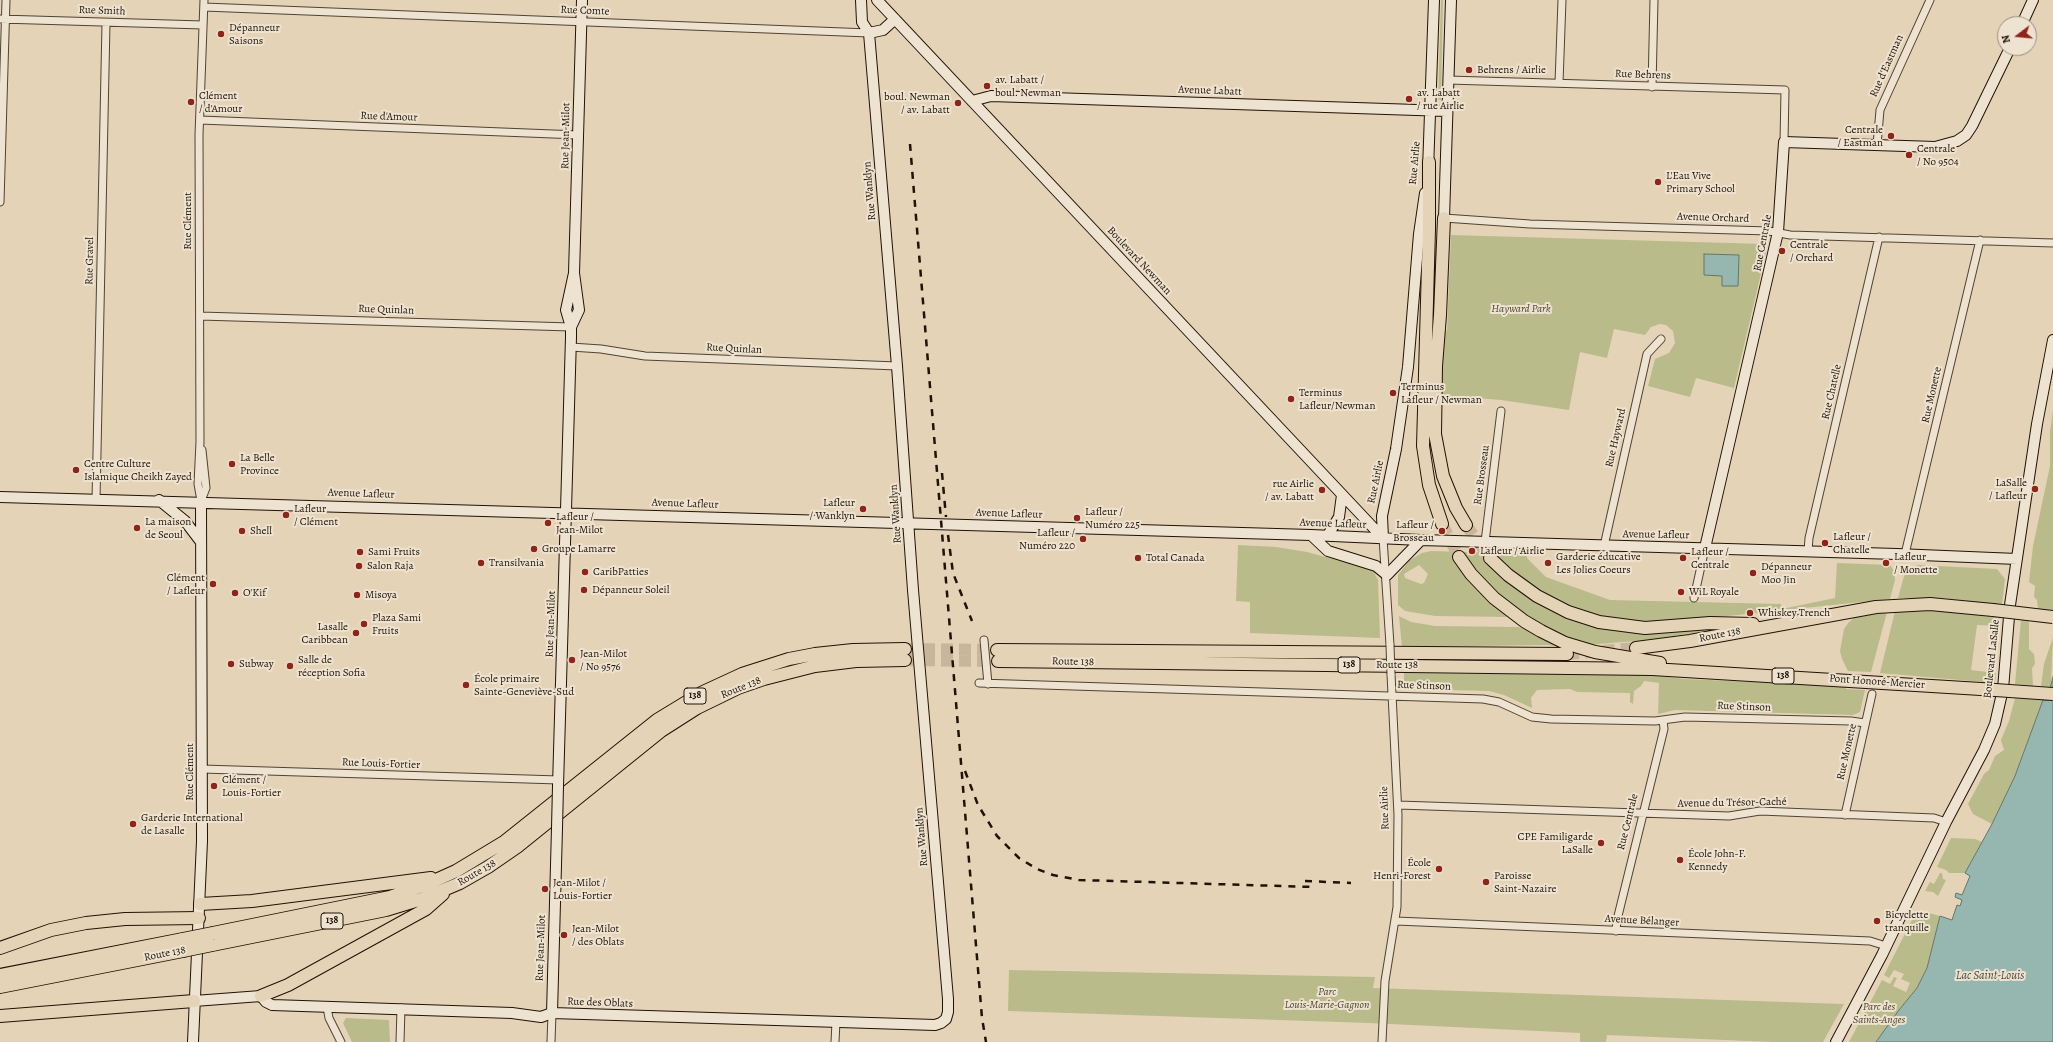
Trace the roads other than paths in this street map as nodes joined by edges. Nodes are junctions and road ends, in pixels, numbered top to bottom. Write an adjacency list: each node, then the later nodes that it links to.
1 (6, 0): 13 (street)
2 (582, 0): 16 (main road, Rue Jean-Milot)
3 (861, 0): 18 (main road, Rue Wanklyn)
4 (877, 0): 14 (main road, Boulevard Newman)
5 (1434, 0): 24 (main road, Rue Airlie)
6 (1451, 0): 20 (main road)
7 (1562, 0): 21 (street)
8 (1654, 0): 22 (street)
9 (1930, 0): 29 (street, Rue d'Eastman)
10 (2033, 0): 12 (main road)
11 (204, 4): 16 (street, Rue Comte); 17 (street, Rue Clément)
12 (2026, 16)
13 (3, 19): 15 (street, Rue Smith); 31 (street)
14 (895, 19): 18 (main road); 23 (main road, Boulevard Newman)
15 (106, 22): 17 (street, Rue Smith); 46 (street, Rue Gravel)
16 (581, 22): 18 (street, Rue Comte); 27 (main road, Rue Jean-Milot)
17 (203, 25): 26 (street, Rue Clément)
18 (869, 33): 42 (main road, Rue Wanklyn)
19 (2006, 56): 29 (main road)
20 (1448, 80): 21 (street, Rue Behrens); 25 (main road)
21 (1560, 83): 22 (street, Rue Behrens)
22 (1652, 86): 28 (street, Rue Behrens)
23 (972, 101): 24 (main road, Avenue Labatt); 44 (main road, Boulevard Newman)
24 (1430, 110): 25 (main road, Avenue Labatt); 30 (main road, Rue Airlie)
25 (1447, 110): 32 (main road)
26 (200, 120): 27 (street, Rue d'Amour); 37 (street, Rue Clément)
27 (578, 135): 38 (main road, Rue Jean-Milot)
28 (1784, 142): 29 (main road); 33 (main road, Rue Centrale)
29 (1877, 145)
30 (1429, 162): 51 (highway); 55 (main road, Rue Airlie)
31 (0, 202)
32 (1444, 218): 33 (street, Avenue Orchard); 52 (highway)
33 (1778, 232): 34 (street, Avenue Orchard); 60 (main road, Rue Centrale)
34 (1879, 237): 35 (street, Avenue Orchard); 61 (street, Rue Chatelle)
35 (1980, 240): 36 (street, Avenue Orchard); 62 (street, Rue Monette)
36 (2053, 243)
37 (200, 316): 38 (street, Rue Quinlan); 48 (street, Rue Clément)
38 (571, 327): 41 (main road, Rue Jean-Milot)
39 (1661, 339): 59 (street, Rue Hayward)
40 (2053, 340): 65 (main road, Boulevard LaSalle)
41 (571, 346): 42 (street, Rue Quinlan); 49 (main road, Rue Jean-Milot)
42 (897, 366): 50 (main road, Rue Wanklyn)
43 (1501, 411): 58 (street, Rue Brosseau)
44 (1342, 495): 54 (main road); 55 (main road, Boulevard Newman)
45 (0, 497): 46 (main road, Avenue Lafleur)
46 (96, 500): 47 (main road, Avenue Lafleur)
47 (159, 500): 48 (main road, Avenue Lafleur); 57 (main road)
48 (201, 501): 49 (main road, Avenue Lafleur); 57 (main road, Rue Clément)
49 (566, 512): 50 (main road, Avenue Lafleur); 82 (main road, Rue Jean-Milot)
50 (909, 523): 53 (main road, Avenue Lafleur); 106 (main road, Rue Wanklyn)
51 (1442, 524)
52 (1466, 525)
53 (1311, 535): 54 (main road, Avenue Lafleur); 66 (main road)
54 (1328, 535): 55 (main road, Avenue Lafleur)
55 (1384, 538): 56 (main road, Avenue Lafleur); 66 (street, Rue Airlie)
56 (1421, 540): 58 (main road, Avenue Lafleur); 66 (main road)
57 (201, 542): 81 (main road, Rue Clément)
58 (1485, 542): 59 (main road, Avenue Lafleur)
59 (1604, 546): 60 (main road, Avenue Lafleur)
60 (1705, 548): 61 (main road, Avenue Lafleur); 67 (street, Rue Centrale)
61 (1808, 551): 62 (main road, Avenue Lafleur)
62 (1904, 554): 65 (main road, Avenue Lafleur)
63 (1460, 557): 73 (highway)
64 (1490, 558): 69 (highway)
65 (2017, 559): 86 (main road, Boulevard LaSalle)
66 (1387, 575): 78 (street, Rue Airlie, bridge)
67 (1694, 598)
68 (2053, 617): 69 (highway, bridge)
69 (1780, 624): 71 (highway, Route 138)
70 (984, 640): 75 (street)
71 (1636, 648)
72 (1567, 654): 73 (highway, Route 138 / 138)
73 (1700, 671): 77 (highway, Pont Honoré-Mercier / 138, bridge)
74 (979, 683): 75 (street, Rue Stinson)
75 (988, 684): 78 (street, Rue Stinson)
76 (1872, 694): 80 (street, Rue Monette)
77 (2053, 694)
78 (1392, 697): 79 (street, Rue Stinson); 83 (street, Rue Airlie)
79 (1663, 720): 80 (street, Rue Stinson); 84 (street, Rue Centrale)
80 (1865, 724): 85 (street, Rue Monette)
81 (202, 769): 82 (street, Rue Louis-Fortier); 89 (main road, Rue Clément)
82 (559, 783): 103 (main road, Rue Jean-Milot, bridge)
83 (1398, 805): 84 (street, Avenue du Trésor-Caché); 91 (street, Rue Airlie)
84 (1643, 813): 85 (street, Avenue du Trésor-Caché); 92 (street, Rue Centrale)
85 (1845, 814): 86 (street, Avenue du Trésor-Caché)
86 (1946, 822): 95 (main road, Boulevard LaSalle)
87 (444, 877): 88 (highway, Route 138 / 138); 89 (highway); 93 (highway, Route 138 / 138)
88 (450, 888): 93 (highway, Route 138 / 138); 99 (highway)
89 (200, 904): 90 (main road, Rue Clément)
90 (199, 918): 96 (highway); 100 (main road, Rue Clément)
91 (1396, 921): 92 (street, Avenue Bélanger); 112 (street, Rue Airlie)
92 (1616, 931): 95 (street, Avenue Bélanger)
93 (212, 939): 94 (highway, Route 138 / 138, bridge)
94 (183, 945): 97 (highway, Route 138 / 138); 98 (highway, Route 138 / 138)
95 (1886, 946): 113 (main road, Boulevard LaSalle)
96 (0, 948)
97 (0, 975)
98 (0, 987)
99 (261, 996): 100 (main road); 101 (main road, Rue des Oblats)
100 (194, 1002): 104 (highway); 107 (main road, Rue Clément)
101 (327, 1007): 102 (main road, Rue des Oblats); 108 (street)
102 (401, 1008): 103 (main road, Rue des Oblats); 109 (street)
103 (552, 1013): 105 (main road, Rue des Oblats); 110 (street, Rue Jean-Milot)
104 (0, 1016)
105 (836, 1022): 106 (main road, Rue des Oblats); 111 (street)
106 (943, 1022)
107 (193, 1042)
108 (341, 1042)
109 (400, 1042)
110 (551, 1042)
111 (835, 1042)
112 (1382, 1042)
113 (1836, 1042)

